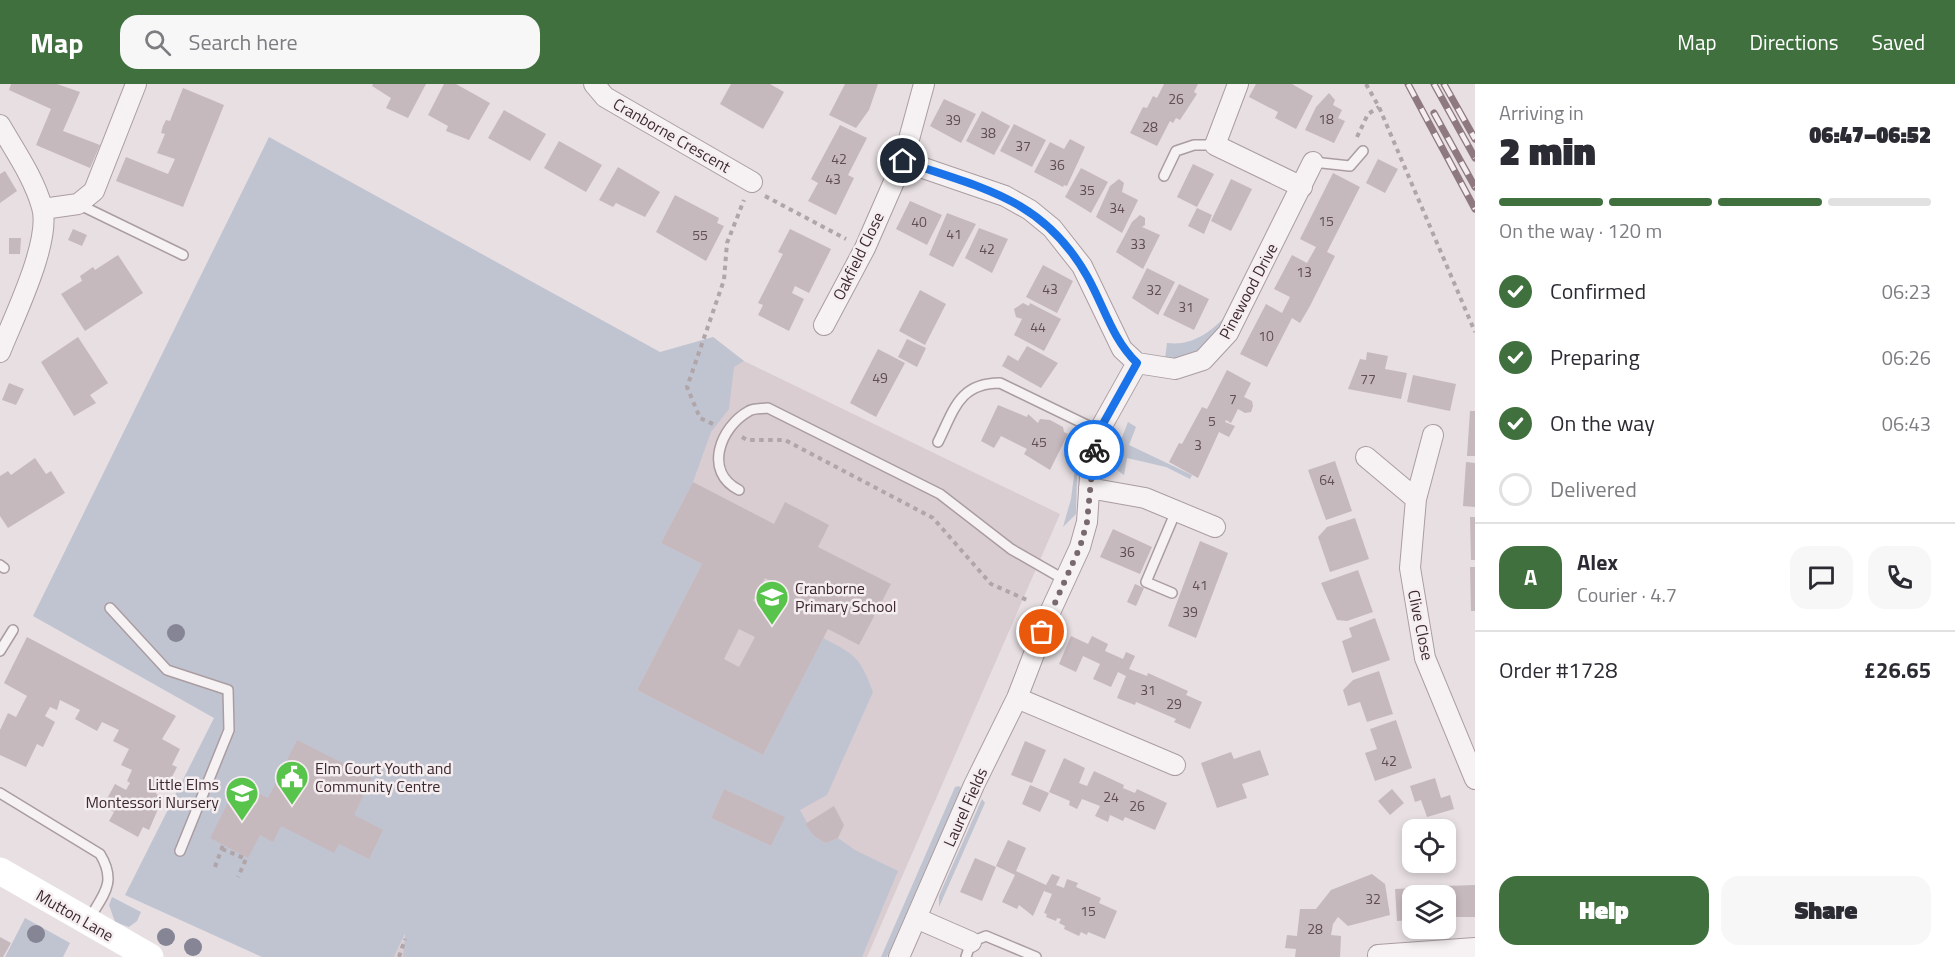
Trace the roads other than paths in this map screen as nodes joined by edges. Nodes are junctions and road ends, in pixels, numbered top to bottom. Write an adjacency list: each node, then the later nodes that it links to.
1 (136, 84): 13 (street)
2 (594, 84): 11 (street, Cranborne Crescent)
3 (924, 84): 8 (street, Oakfield Close)
4 (1239, 84): 6 (street)
5 (0, 125): 14 (street)
6 (1215, 145): 10 (lane); 12 (street)
7 (1363, 151): 9 (lane)
8 (903, 161): 16 (street, Oakfield Close); 18 (street)
9 (1313, 162): 12 (street, Pinewood Drive)
10 (1164, 176)
11 (752, 182)
12 (1302, 187): 18 (street, Pinewood Drive)
13 (78, 204): 14 (street); 15 (lane)
14 (43, 209): 17 (street)
15 (183, 255)
16 (824, 325)
17 (0, 352)
18 (1137, 363): 19 (street, Laurel Fields)
19 (1099, 431): 21 (lane); 23 (street, Laurel Fields)
20 (1433, 435): 25 (street, Clive Close)
21 (938, 442)
22 (1366, 457): 25 (street)
23 (1089, 488): 26 (street); 28 (street, Laurel Fields)
24 (739, 490): 28 (lane)
25 (1416, 499): 35 (street, Clive Close)
26 (1176, 511): 27 (street); 29 (lane)
27 (1215, 527)
28 (1065, 580): 33 (street, Laurel Fields)
29 (1172, 593)
30 (110, 608): 37 (lane)
31 (13, 630): 32 (lane)
32 (0, 651)
33 (1017, 698): 34 (street); 39 (street, Laurel Fields)
34 (1175, 765)
35 (1475, 779)
36 (0, 794): 40 (lane)
37 (180, 851)
38 (0, 871): 40 (main road, Mutton Lane)
39 (916, 918): 42 (street); 45 (street, Laurel Fields)
40 (87, 922): 44 (main road, Mutton Lane)
41 (1475, 948): 43 (street)
42 (969, 950): 46 (lane)
43 (1378, 955)
44 (150, 957)
45 (899, 957)
46 (1036, 957)

